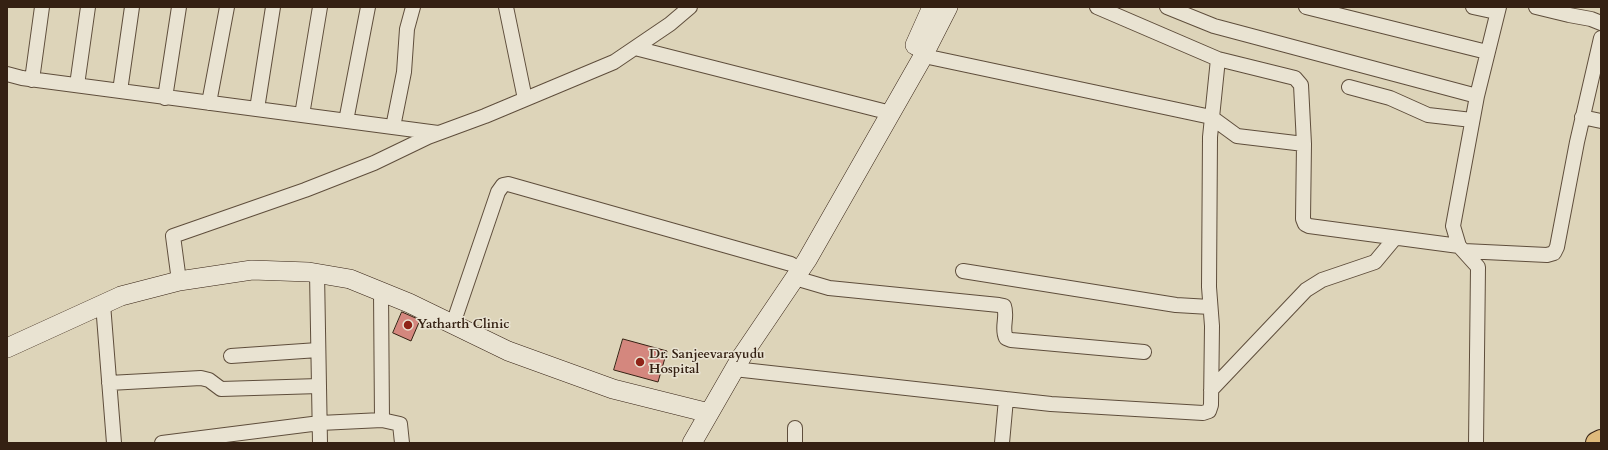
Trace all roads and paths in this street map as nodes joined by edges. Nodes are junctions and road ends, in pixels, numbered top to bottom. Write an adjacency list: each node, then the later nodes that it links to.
1 (42, 7): 26 (street)
2 (88, 7): 27 (street)
3 (132, 7): 29 (street)
4 (179, 7): 31 (street)
5 (227, 7): 33 (street)
6 (273, 7): 34 (street)
7 (320, 7): 36 (street)
8 (368, 7): 41 (street)
9 (413, 7): 42 (street)
10 (506, 7): 32 (street)
11 (690, 7): 21 (street)
12 (934, 7): 23 (main road); 35 (main road)
13 (1097, 7): 24 (street)
14 (1167, 7): 30 (street)
15 (1306, 7): 22 (street)
16 (1473, 7): 18 (street)
17 (1536, 7): 19 (street)
18 (1498, 10): 22 (street)
19 (1601, 23)
20 (1601, 38): 38 (street)
21 (635, 48): 32 (street); 35 (street)
22 (1487, 52): 30 (street)
23 (924, 56): 35 (main road); 37 (street)
24 (1218, 59): 37 (street); 44 (street)
25 (7, 74): 26 (street)
26 (32, 80): 27 (street)
27 (77, 85): 29 (street)
28 (1349, 87): 39 (street)
29 (120, 91): 31 (street)
30 (1477, 96): 39 (street)
31 (165, 98): 33 (street)
32 (525, 99): 43 (street)
33 (209, 103): 34 (street)
34 (257, 109): 36 (street)
35 (884, 112): 47 (main road)
36 (302, 115): 41 (street)
37 (1211, 117): 44 (street); 53 (street)
38 (1582, 117): 40 (street); 46 (street)
39 (1472, 120): 46 (street)
40 (1601, 120)
41 (346, 121): 42 (street)
42 (393, 127): 43 (street)
43 (439, 133): 50 (street)
44 (1304, 144): 45 (street)
45 (1395, 238): 46 (street); 62 (street)
46 (1462, 248): 77 (street)
47 (793, 271): 54 (street); 57 (street); 59 (main road); 64 (main road)
48 (963, 271): 53 (street)
49 (317, 274): 50 (main road); 51 (main road); 56 (street)
50 (179, 281): 52 (main road)
51 (381, 292): 54 (main road); 65 (street)
52 (103, 304): 55 (main road); 60 (street)
53 (1210, 307): 62 (street)
54 (453, 324): 64 (main road)
55 (7, 348)
56 (318, 350): 58 (street); 61 (street)
57 (1144, 352)
58 (231, 356)
59 (734, 369): 63 (street); 64 (main road)
60 (109, 383): 61 (street); 69 (street)
61 (319, 386): 66 (street)
62 (1211, 390): 63 (street)
63 (1006, 400): 76 (street)
64 (704, 412): 73 (main road); 74 (main road)
65 (382, 420): 66 (street); 72 (street)
66 (320, 423): 70 (street); 71 (street)
67 (796, 428): 75 (street)
68 (1601, 442): 78 (main road)
69 (114, 443)
70 (162, 443)
71 (320, 443)
72 (402, 443)
73 (683, 443)
74 (692, 443)
75 (795, 443)
76 (1002, 443)
77 (1476, 443)
78 (1597, 443)

